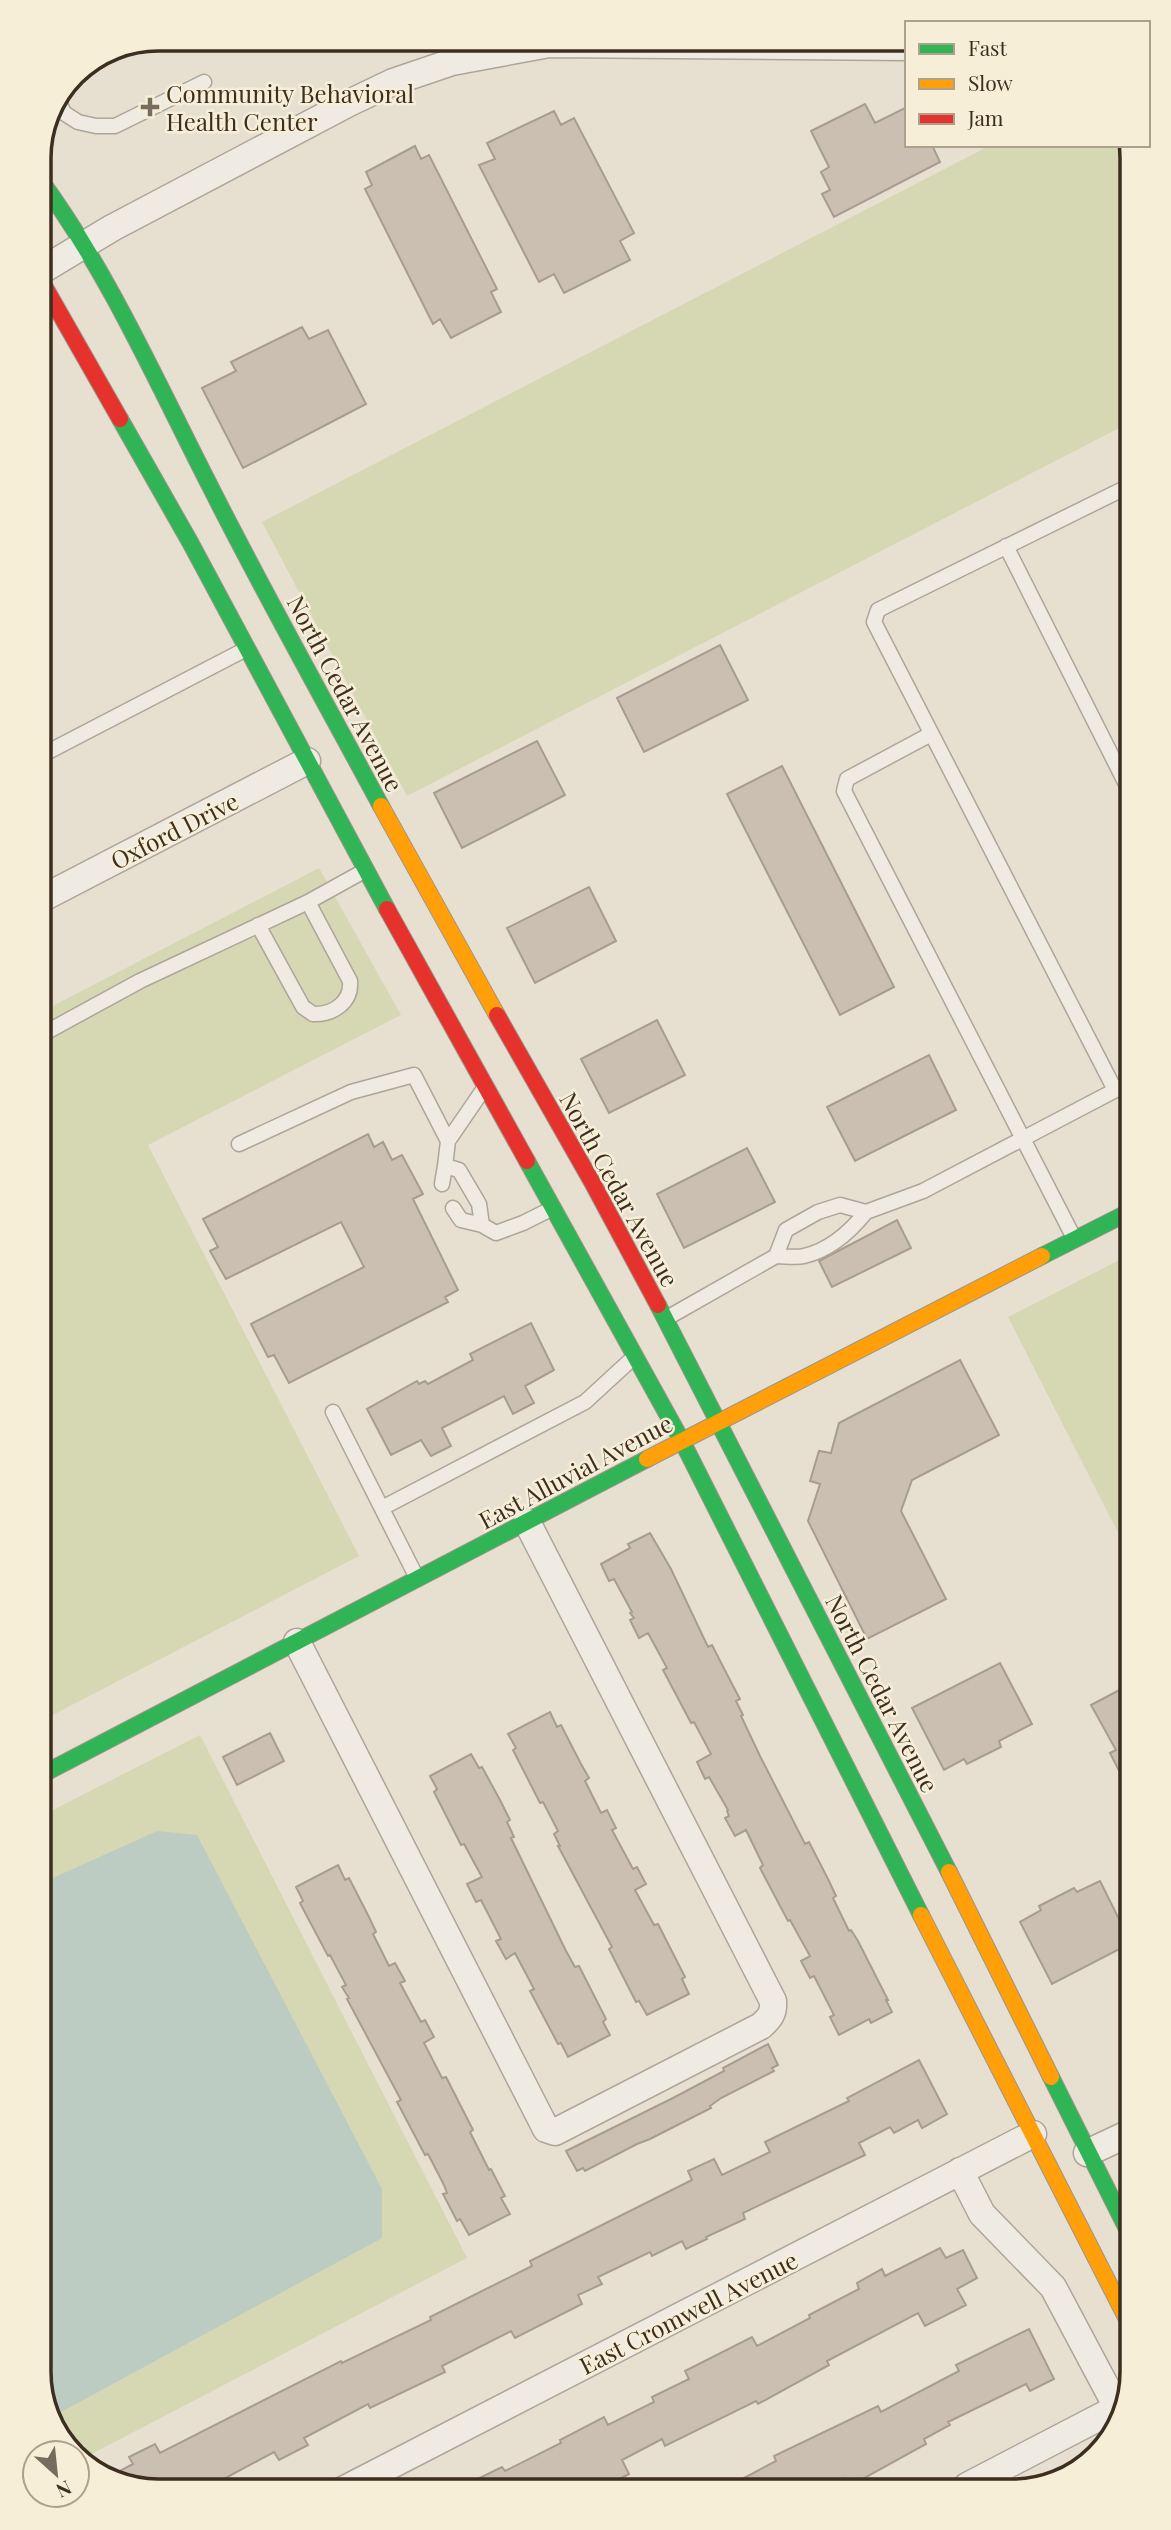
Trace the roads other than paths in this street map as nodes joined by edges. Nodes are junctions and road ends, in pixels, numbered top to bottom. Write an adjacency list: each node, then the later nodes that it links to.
1 (512, 51): 5 (street)
2 (204, 82): 3 (lane)
3 (63, 110)
4 (51, 194): 5 (main road, North Cedar Avenue)
5 (84, 245): 6 (street); 36 (main road, North Cedar Avenue)
6 (51, 265)
7 (51, 299): 10 (main road)
8 (1120, 490): 9 (lane)
9 (1006, 547): 11 (lane); 14 (lane)
10 (246, 649): 12 (lane); 13 (main road)
11 (932, 734): 23 (lane); 24 (lane)
12 (51, 750)
13 (307, 761): 15 (main road); 16 (main road); 17 (street, Oxford Drive)
14 (1120, 772)
15 (338, 779)
16 (366, 870): 18 (lane); 21 (main road)
17 (51, 895)
18 (308, 902): 19 (lane); 19 (lane)
19 (258, 925): 20 (lane)
20 (51, 1030)
21 (486, 1086): 25 (lane); 30 (main road)
22 (1120, 1088): 23 (lane)
23 (1115, 1090): 24 (lane)
24 (1022, 1139): 31 (lane); 34 (lane)
25 (448, 1141): 26 (lane); 27 (lane)
26 (239, 1144)
27 (445, 1166): 28 (lane); 33 (lane)
28 (442, 1184)
29 (453, 1208): 33 (lane)
30 (554, 1208): 33 (lane); 37 (main road)
31 (866, 1212): 35 (lane); 35 (lane)
32 (1120, 1216): 34 (main road, East Alluvial Avenue)
33 (482, 1225)
34 (1075, 1239): 39 (main road, East Alluvial Avenue)
35 (776, 1256): 36 (lane)
36 (665, 1319): 39 (main road, North Cedar Avenue)
37 (636, 1355): 40 (main road); 41 (lane)
38 (333, 1412): 41 (lane)
39 (718, 1422): 40 (main road, East Alluvial Avenue); 50 (main road, North Cedar Avenue)
40 (682, 1441): 42 (main road, East Alluvial Avenue); 46 (main road)
41 (382, 1508): 43 (lane)
42 (527, 1522): 43 (main road, East Alluvial Avenue); 44 (street)
43 (417, 1579): 44 (main road, East Alluvial Avenue)
44 (297, 1642): 45 (main road, East Alluvial Avenue)
45 (51, 1770)
46 (914, 1902): 47 (main road); 48 (main road)
47 (964, 1965)
48 (1033, 2134): 51 (street, East Cromwell Avenue); 53 (main road)
49 (1120, 2136): 50 (street)
50 (1077, 2150): 52 (main road, North Cedar Avenue)
51 (960, 2171): 54 (street); 56 (street, East Cromwell Avenue)
52 (1120, 2220)
53 (1120, 2305)
54 (1116, 2404)
55 (1112, 2414): 57 (street)
56 (364, 2479)
57 (981, 2479)

